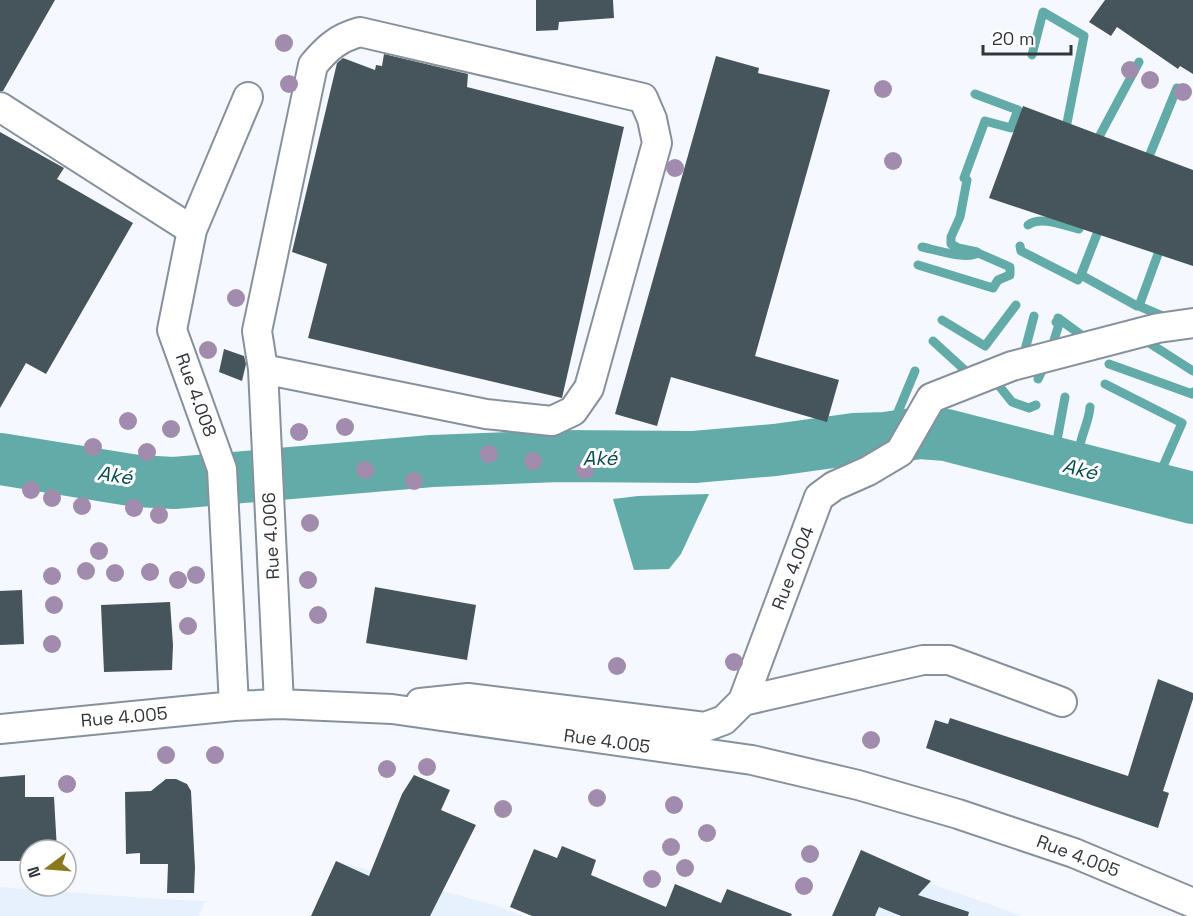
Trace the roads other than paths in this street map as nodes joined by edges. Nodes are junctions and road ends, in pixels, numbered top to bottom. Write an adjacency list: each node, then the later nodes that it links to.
1 (248, 97): 3 (street, Rue 4.008)
2 (0, 107): 3 (street)
3 (192, 230): 9 (street, Rue 4.008)
4 (1193, 323): 6 (street, Rue 4.004)
5 (263, 369): 5 (street, Rue 4.006); 8 (street, Rue 4.006)
6 (742, 701): 7 (street); 10 (street, Rue 4.004)
7 (1062, 702)
8 (279, 704): 9 (street, Rue 4.005); 10 (street, Rue 4.005)
9 (234, 706): 11 (street, Rue 4.005)
10 (392, 709): 12 (street, Rue 4.005)
11 (0, 729)
12 (1193, 903)

